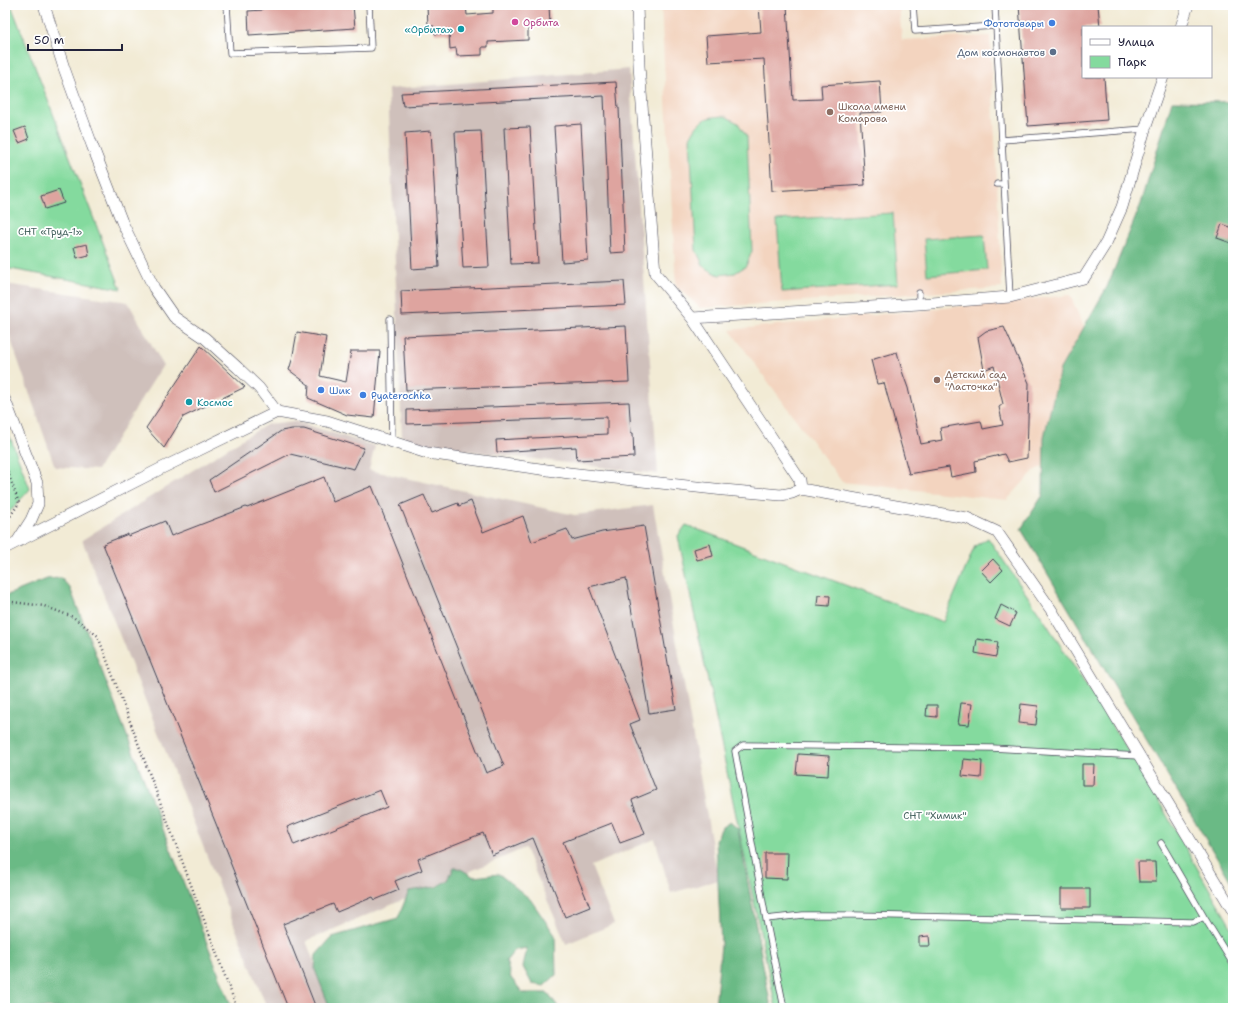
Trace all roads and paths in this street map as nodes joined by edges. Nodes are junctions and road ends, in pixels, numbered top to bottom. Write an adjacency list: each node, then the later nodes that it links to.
1 (44, 5): 19 (street)
2 (227, 5): 3 (lane)
3 (369, 5)
4 (637, 5): 16 (street)
5 (913, 5): 8 (lane)
6 (1188, 5): 9 (street)
7 (995, 6): 8 (lane)
8 (996, 26): 12 (lane)
9 (1181, 26)
10 (1163, 78): 11 (street)
11 (1145, 129): 12 (lane); 15 (street)
12 (1002, 140): 14 (lane)
13 (997, 184): 14 (lane)
14 (1004, 184): 15 (lane)
15 (1010, 297): 16 (street)
16 (692, 318): 22 (street)
17 (390, 319): 20 (lane)
18 (5, 400): 24 (street)
19 (277, 412): 20 (street); 24 (street)
20 (392, 443): 22 (street)
21 (5, 464): 23 (path)
22 (801, 488): 27 (street)
23 (5, 524)
24 (16, 542): 25 (street)
25 (5, 548)
26 (5, 601): 33 (path)
27 (1140, 756): 29 (street); 31 (lane)
28 (1161, 843): 30 (lane)
29 (1233, 911)
30 (1204, 917): 31 (lane); 32 (lane)
31 (766, 919): 34 (lane)
32 (1233, 964)
33 (237, 1008)
34 (784, 1008)

